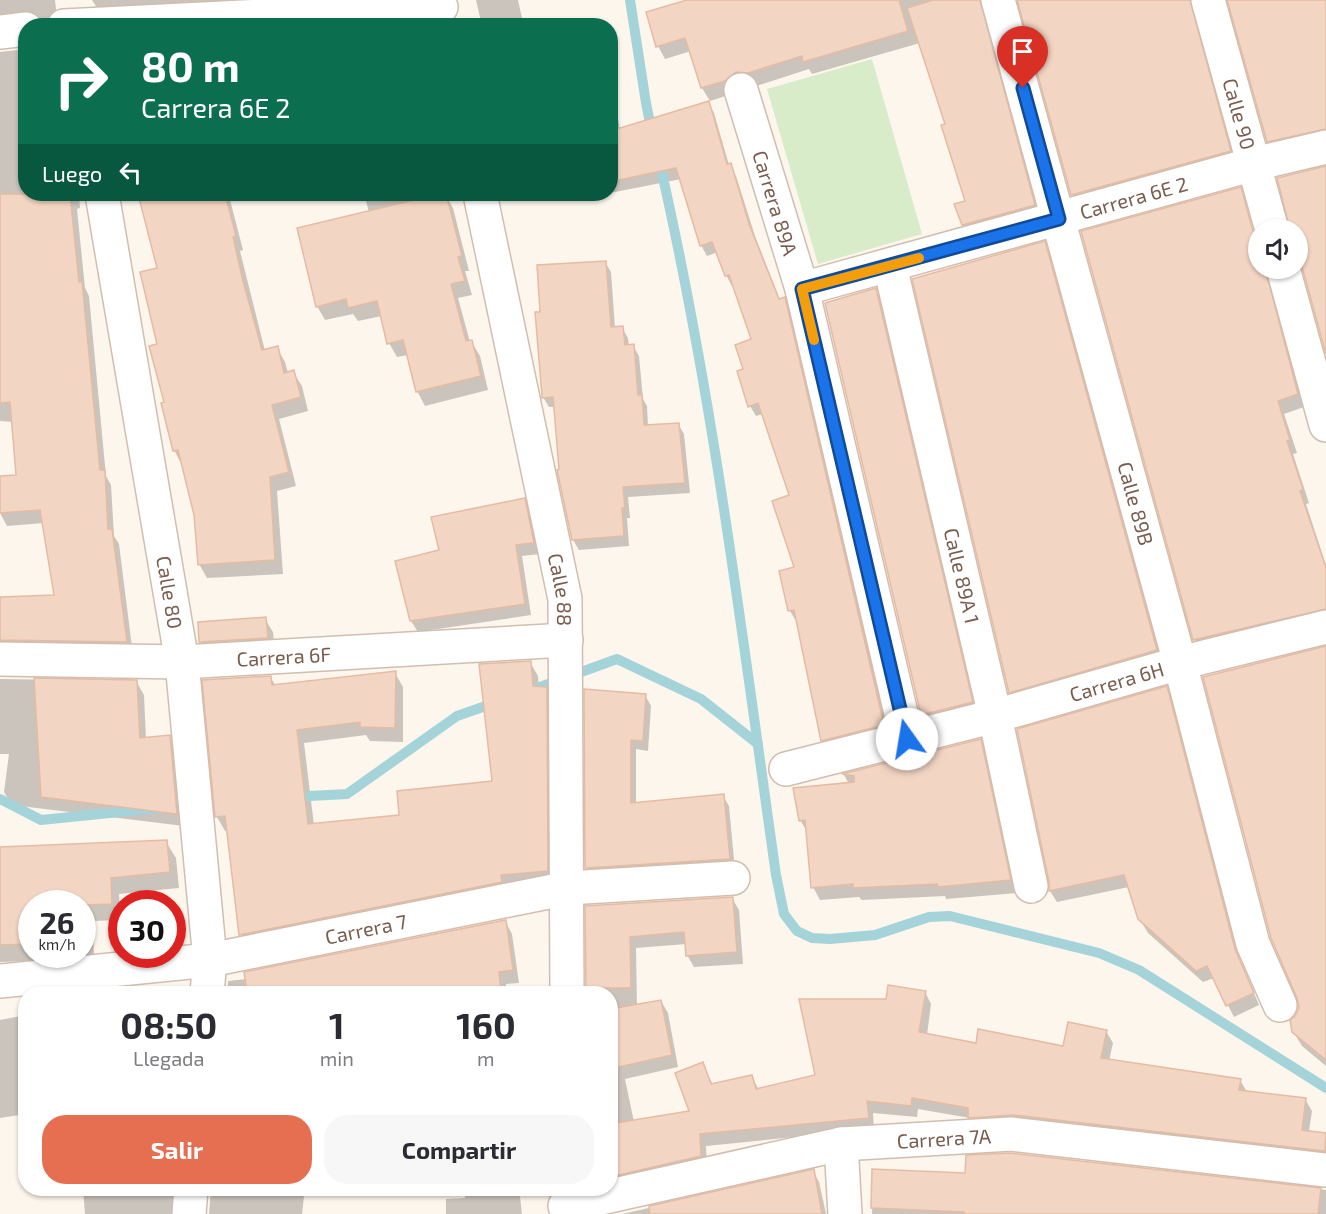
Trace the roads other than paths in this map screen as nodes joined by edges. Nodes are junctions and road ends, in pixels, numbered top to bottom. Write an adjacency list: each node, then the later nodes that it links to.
1 (998, 0): 12 (street, Calle 89B)
2 (1208, 0): 9 (street, Calle 90)
3 (442, 11): 4 (street)
4 (116, 18)
5 (18, 30): 6 (street)
6 (0, 32)
7 (741, 90): 16 (street, Carrera 89A)
8 (1326, 147): 9 (street, Carrera 6E 2)
9 (1254, 164): 12 (street, Carrera 6E 2); 13 (street, Calle 90)
10 (103, 201): 21 (street, Calle 80)
11 (481, 201): 19 (street, Calle 88)
12 (1059, 219): 14 (street, Carrera 6E 2); 22 (street, Calle 89B)
13 (1269, 219)
14 (890, 266): 16 (street, Carrera 6E 2); 23 (street, Calle 89A 1)
15 (1286, 279): 17 (street)
16 (802, 289): 24 (street, Carrera 89A)
17 (1326, 425)
18 (1326, 627): 22 (street, Carrera 6H)
19 (566, 640): 21 (street, Carrera 6F); 28 (street, Calle 88)
20 (0, 659): 21 (street, Carrera 6F)
21 (182, 662): 29 (street, Calle 80)
22 (1180, 663): 23 (street, Carrera 6H); 33 (street, Calle 89B)
23 (995, 716): 24 (street, Carrera 6H); 27 (street, Calle 89A 1)
24 (907, 739): 25 (street)
25 (786, 769)
26 (733, 878): 28 (street, Carrera 7)
27 (1031, 886)
28 (568, 888): 29 (street, Carrera 7); 32 (street, Calle 88)
29 (210, 960): 30 (street, Carrera 7); 31 (street, Calle 80)
30 (0, 981)
31 (208, 986)
32 (567, 986)
33 (1280, 1005)
34 (842, 1144): 35 (street, Carrera 7A); 36 (street, Carrera 7A); 41 (street)
35 (1326, 1170)
36 (618, 1192)
37 (190, 1196): 40 (street)
38 (598, 1196): 39 (street, Carrera 7A)
39 (565, 1203)
40 (189, 1214)
41 (845, 1214)

